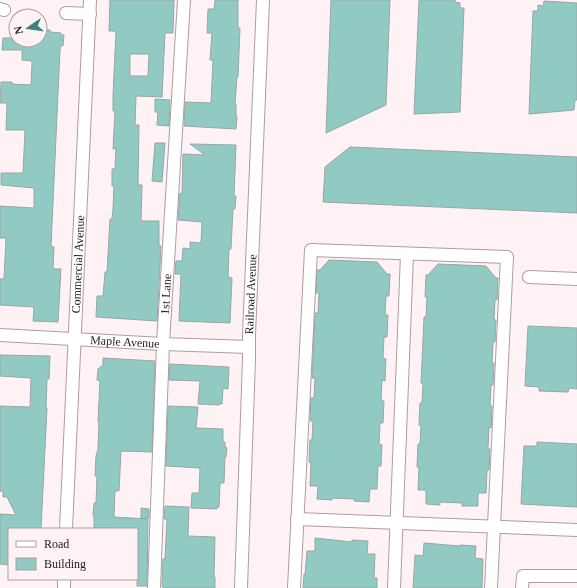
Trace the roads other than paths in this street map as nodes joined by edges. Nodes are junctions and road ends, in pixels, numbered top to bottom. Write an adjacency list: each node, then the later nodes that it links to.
1 (90, 0): 5 (street, Commercial Avenue)
2 (184, 0): 11 (street, 1st Lane)
3 (263, 0): 12 (street, Railroad Avenue)
4 (66, 13): 5 (street)
5 (90, 14): 10 (street, Commercial Avenue)
6 (407, 254): 13 (street); 14 (street); 15 (street)
7 (529, 277): 8 (street)
8 (577, 279)
9 (0, 335): 10 (street, Maple Avenue)
10 (75, 340): 11 (street, Maple Avenue); 16 (street, Commercial Avenue)
11 (163, 344): 12 (street, Maple Avenue); 19 (street, 1st Lane)
12 (249, 347): 20 (street, Railroad Avenue)
13 (297, 519): 14 (street); 21 (street)
14 (397, 523): 15 (street); 22 (street)
15 (494, 527): 17 (street); 23 (street)
16 (66, 528)
17 (577, 530)
18 (577, 576): 24 (street)
19 (154, 588)
20 (241, 588)
21 (294, 588)
22 (394, 588)
23 (491, 588)
24 (522, 588)

